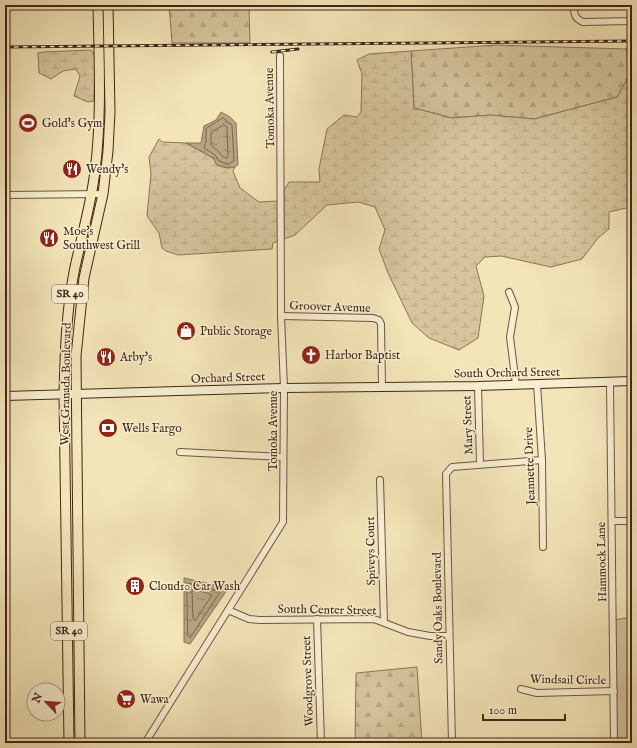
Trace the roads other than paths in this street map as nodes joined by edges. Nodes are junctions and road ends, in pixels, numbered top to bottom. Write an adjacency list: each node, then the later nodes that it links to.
1 (98, 5): 6 (main road, West Granada Boulevard / SR 40)
2 (108, 5): 7 (main road, West Granada Boulevard / SR 40)
3 (574, 5): 4 (street)
4 (632, 21)
5 (280, 56): 14 (street, Tomoka Avenue)
6 (99, 94): 7 (street); 8 (main road, West Granada Boulevard / SR 40)
7 (110, 94): 9 (main road, West Granada Boulevard / SR 40)
8 (91, 194): 9 (street); 10 (street); 11 (main road, West Granada Boulevard / SR 40)
9 (103, 194): 13 (main road, West Granada Boulevard / SR 40)
10 (5, 195)
11 (74, 271): 13 (main road); 22 (main road, West Granada Boulevard / SR 40)
12 (509, 292): 18 (street)
13 (82, 295): 23 (main road, West Granada Boulevard / SR 40)
14 (281, 316): 19 (street, Groover Avenue); 21 (street, Tomoka Avenue)
15 (632, 381): 16 (street, South Orchard Street)
16 (610, 382): 17 (street, South Orchard Street); 30 (street, Hammock Lane)
17 (537, 384): 18 (street, South Orchard Street); 27 (street, Jeannette Drive)
18 (516, 385): 20 (street, South Orchard Street)
19 (382, 386): 20 (street, South Orchard Street); 21 (street, Orchard Street)
20 (478, 386): 28 (street, Mary Street)
21 (284, 388): 23 (street, Orchard Street); 26 (street, Tomoka Avenue)
22 (64, 395): 23 (street, Orchard Street); 24 (street, Orchard Street); 34 (main road, West Granada Boulevard / SR 40)
23 (76, 395): 33 (main road, West Granada Boulevard / SR 40)
24 (5, 396)
25 (180, 452): 26 (street)
26 (283, 457): 35 (street, Tomoka Avenue)
27 (542, 460): 28 (street); 32 (street, Jeannette Drive)
28 (480, 464): 38 (street, Sandy Oaks Boulevard)
29 (380, 480): 37 (street, Spiveys Court)
30 (613, 521): 31 (street); 40 (street, Hammock Lane)
31 (632, 521)
32 (544, 547)
33 (78, 565): 34 (street); 42 (main road, West Granada Boulevard / SR 40)
34 (68, 566): 41 (main road, West Granada Boulevard / SR 40)
35 (228, 610): 36 (street, South Center Street); 43 (street, Tomoka Avenue)
36 (317, 619): 37 (street, South Center Street); 44 (street, Woodgrove Street)
37 (384, 622): 38 (street, South Center Street)
38 (450, 636): 45 (street, Sandy Oaks Boulevard)
39 (521, 689): 40 (street, Windsail Circle)
40 (614, 691): 46 (street, Hammock Lane)
41 (69, 743)
42 (80, 743)
43 (145, 743)
44 (321, 743)
45 (452, 743)
46 (614, 743)

